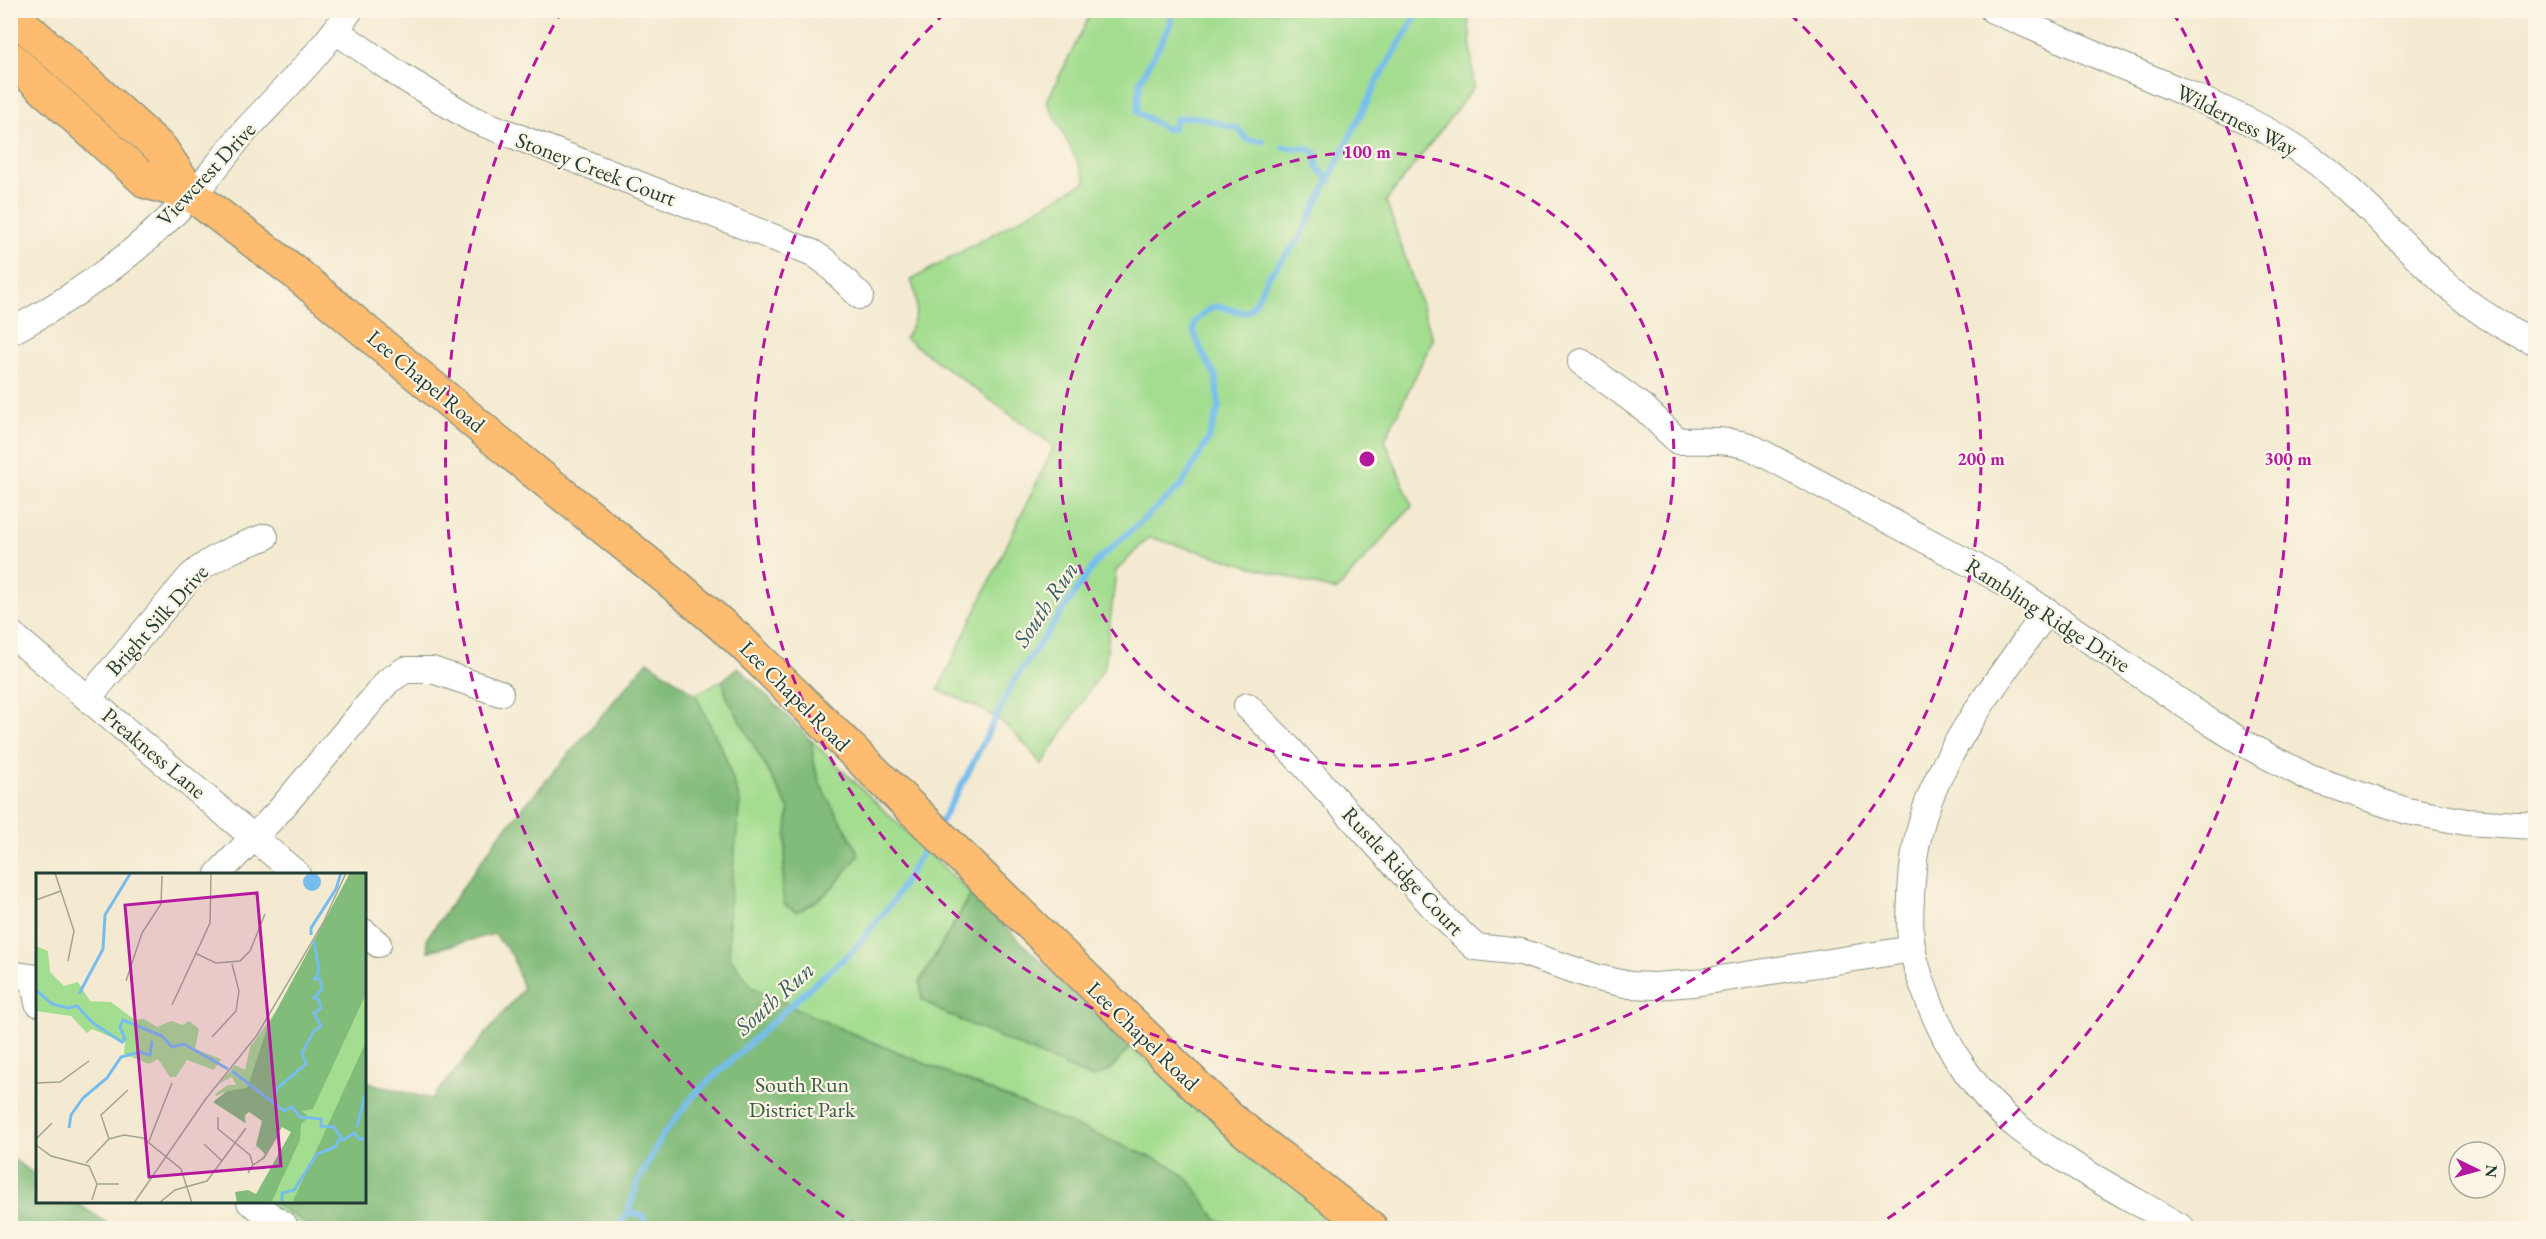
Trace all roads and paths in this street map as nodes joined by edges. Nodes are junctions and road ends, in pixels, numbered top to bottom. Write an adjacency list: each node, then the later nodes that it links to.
1 (1993, 10): 8 (street, Wilderness Way)
2 (10, 13): 5 (main road, Lee Chapel Road)
3 (343, 21): 5 (street, Viewcrest Drive); 6 (street, Stoney Creek Court)
4 (10, 58): 5 (main road, Lee Chapel Road)
5 (192, 195): 7 (street, Viewcrest Drive); 25 (main road, Lee Chapel Road)
6 (860, 296)
7 (10, 332)
8 (2535, 342)
9 (1581, 362): 11 (street, Rambling Ridge Drive)
10 (265, 537): 14 (street, Bright Silk Drive)
11 (2047, 611): 16 (street, Rambling Ridge Drive); 20 (street)
12 (10, 633): 14 (street, Preakness Lane)
13 (500, 693): 17 (street)
14 (89, 697): 17 (street, Preakness Lane)
15 (1247, 706): 20 (street, Rustle Ridge Court)
16 (2535, 826)
17 (252, 838): 18 (street); 19 (street, Preakness Lane)
18 (219, 873)
19 (296, 873)
20 (1913, 948): 26 (street)
21 (27, 977): 22 (street)
22 (36, 998)
23 (251, 1203): 24 (street)
24 (284, 1225)
25 (1371, 1228)
26 (2182, 1228)

